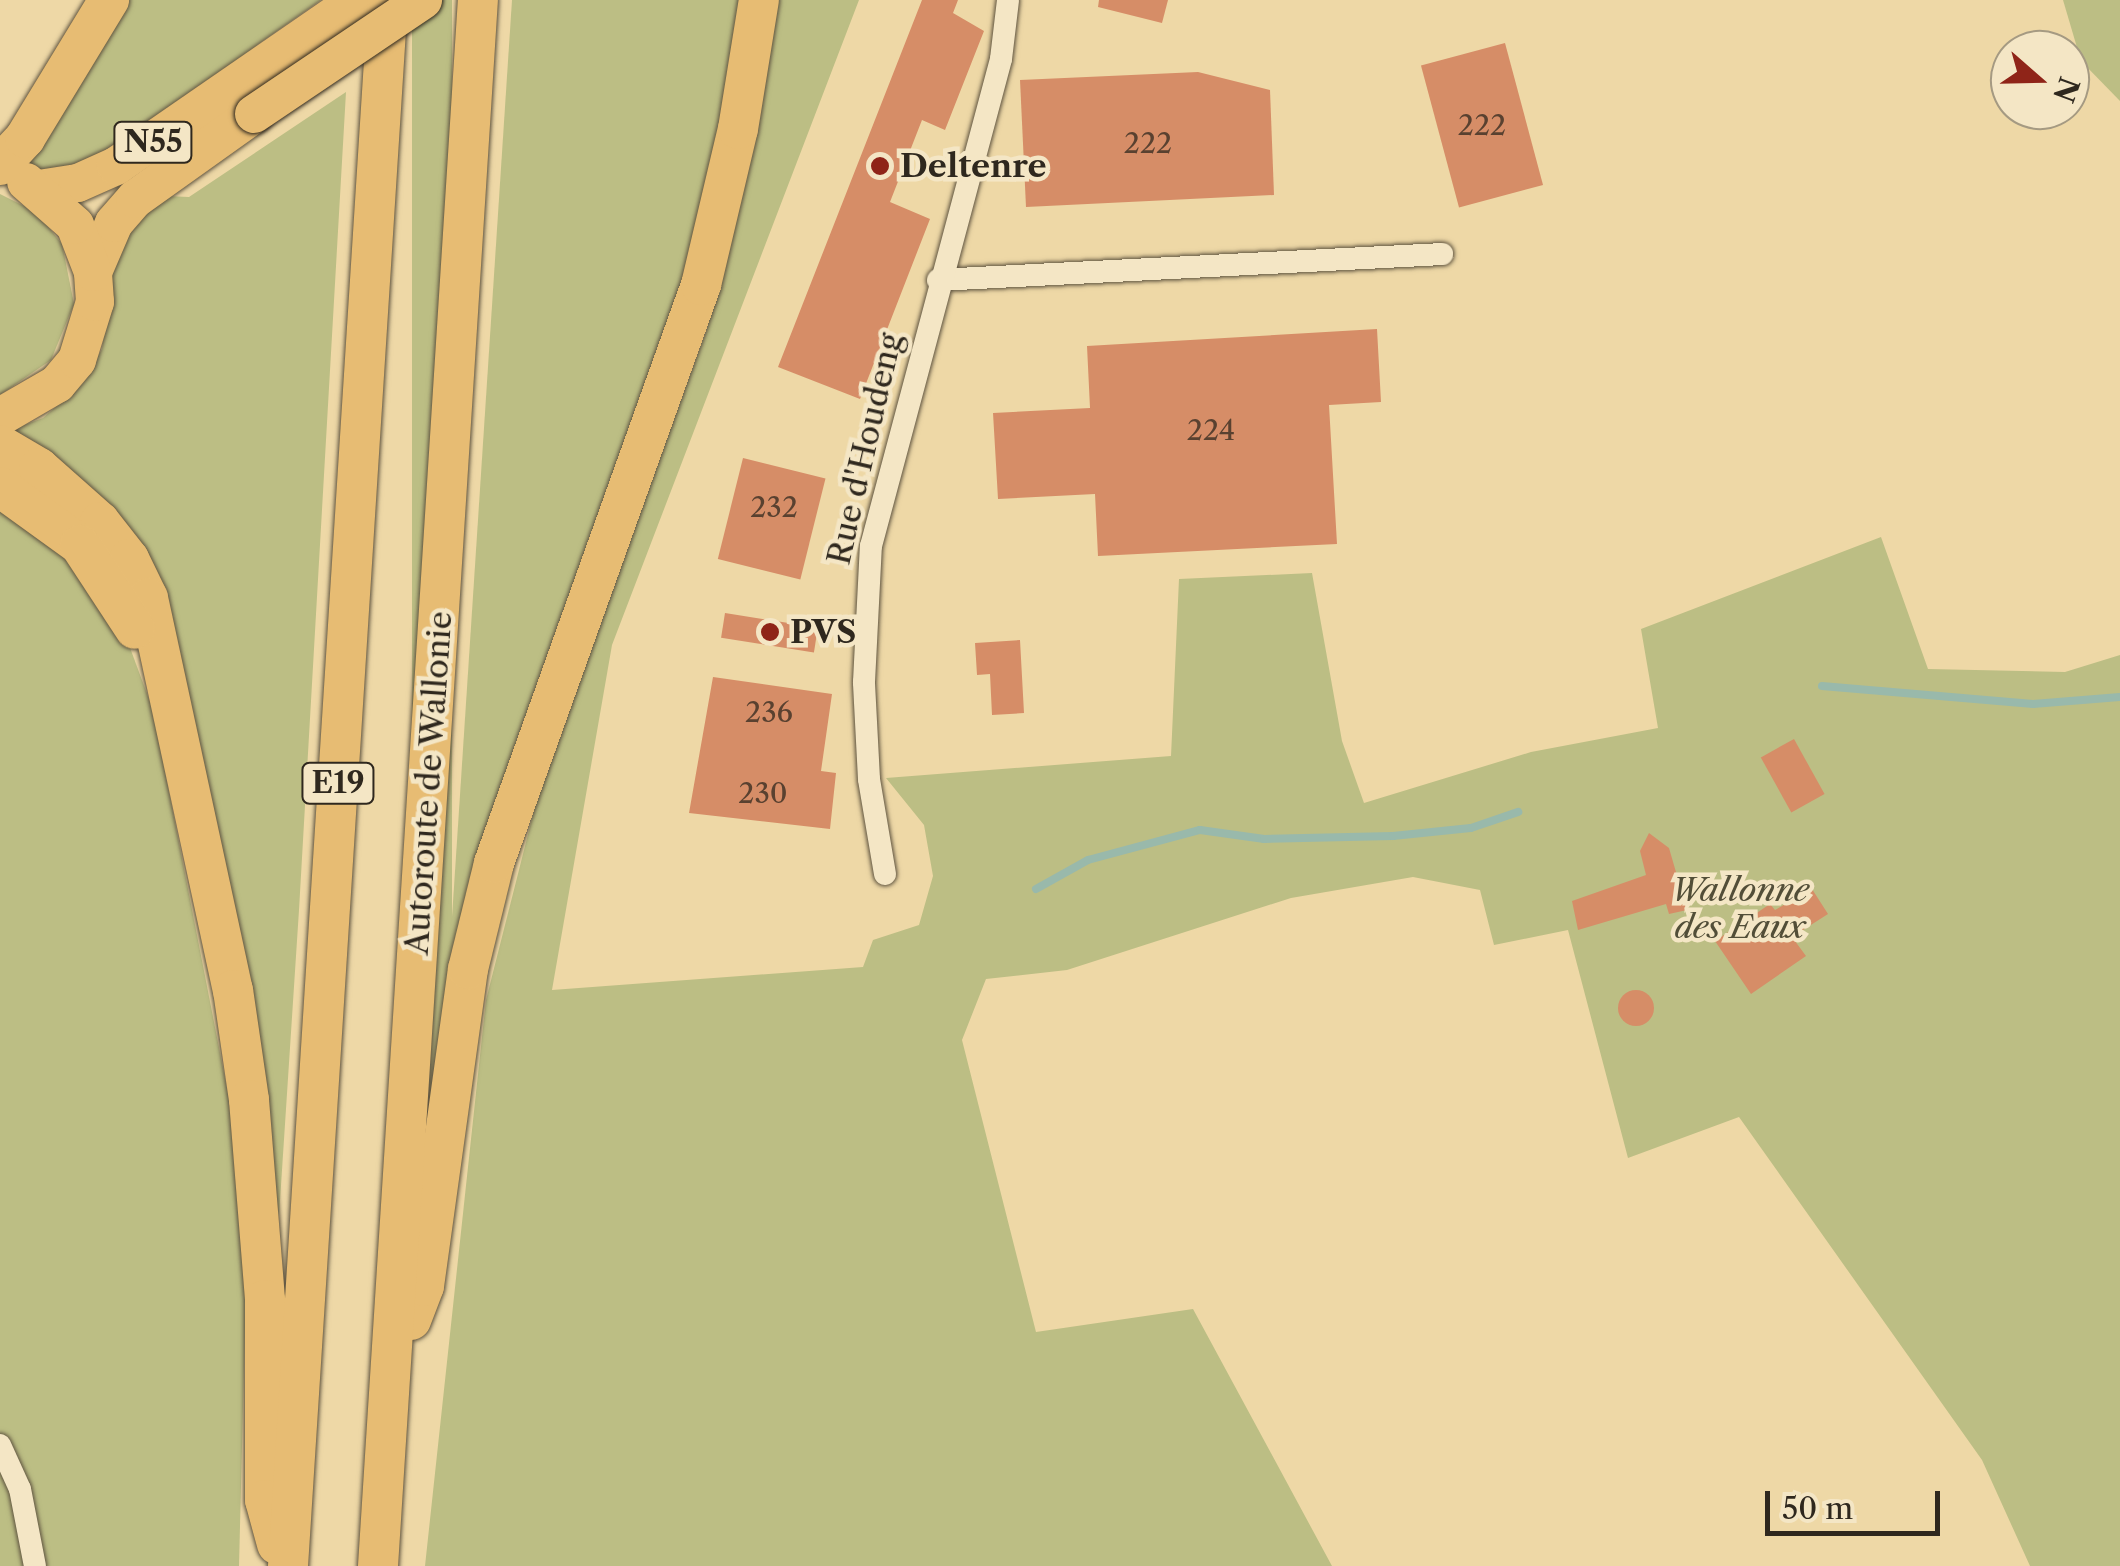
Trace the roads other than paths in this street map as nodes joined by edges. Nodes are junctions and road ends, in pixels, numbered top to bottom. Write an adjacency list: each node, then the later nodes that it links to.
1 (109, 0): 8 (highway)
2 (357, 0): 10 (highway, N55)
3 (388, 0): 22 (highway, E19)
4 (423, 0): 12 (highway, N55, bridge)
5 (478, 0): 19 (highway, Autoroute de Wallonie)
6 (760, 0): 19 (highway)
7 (1008, 0): 13 (street, Rue d'Houdeng)
8 (0, 164)
9 (0, 172): 10 (highway, N55)
10 (39, 189): 12 (highway, N55)
11 (1442, 254): 13 (street)
12 (93, 272): 14 (highway, N55)
13 (938, 280): 18 (street, Rue d'Houdeng)
14 (0, 417)
15 (0, 446): 17 (highway)
16 (0, 486): 17 (highway)
17 (174, 717): 22 (highway)
18 (885, 874)
19 (392, 1373): 23 (highway, Autoroute de Wallonie)
20 (0, 1446): 21 (street)
21 (35, 1566)
22 (286, 1566)
23 (378, 1566)

